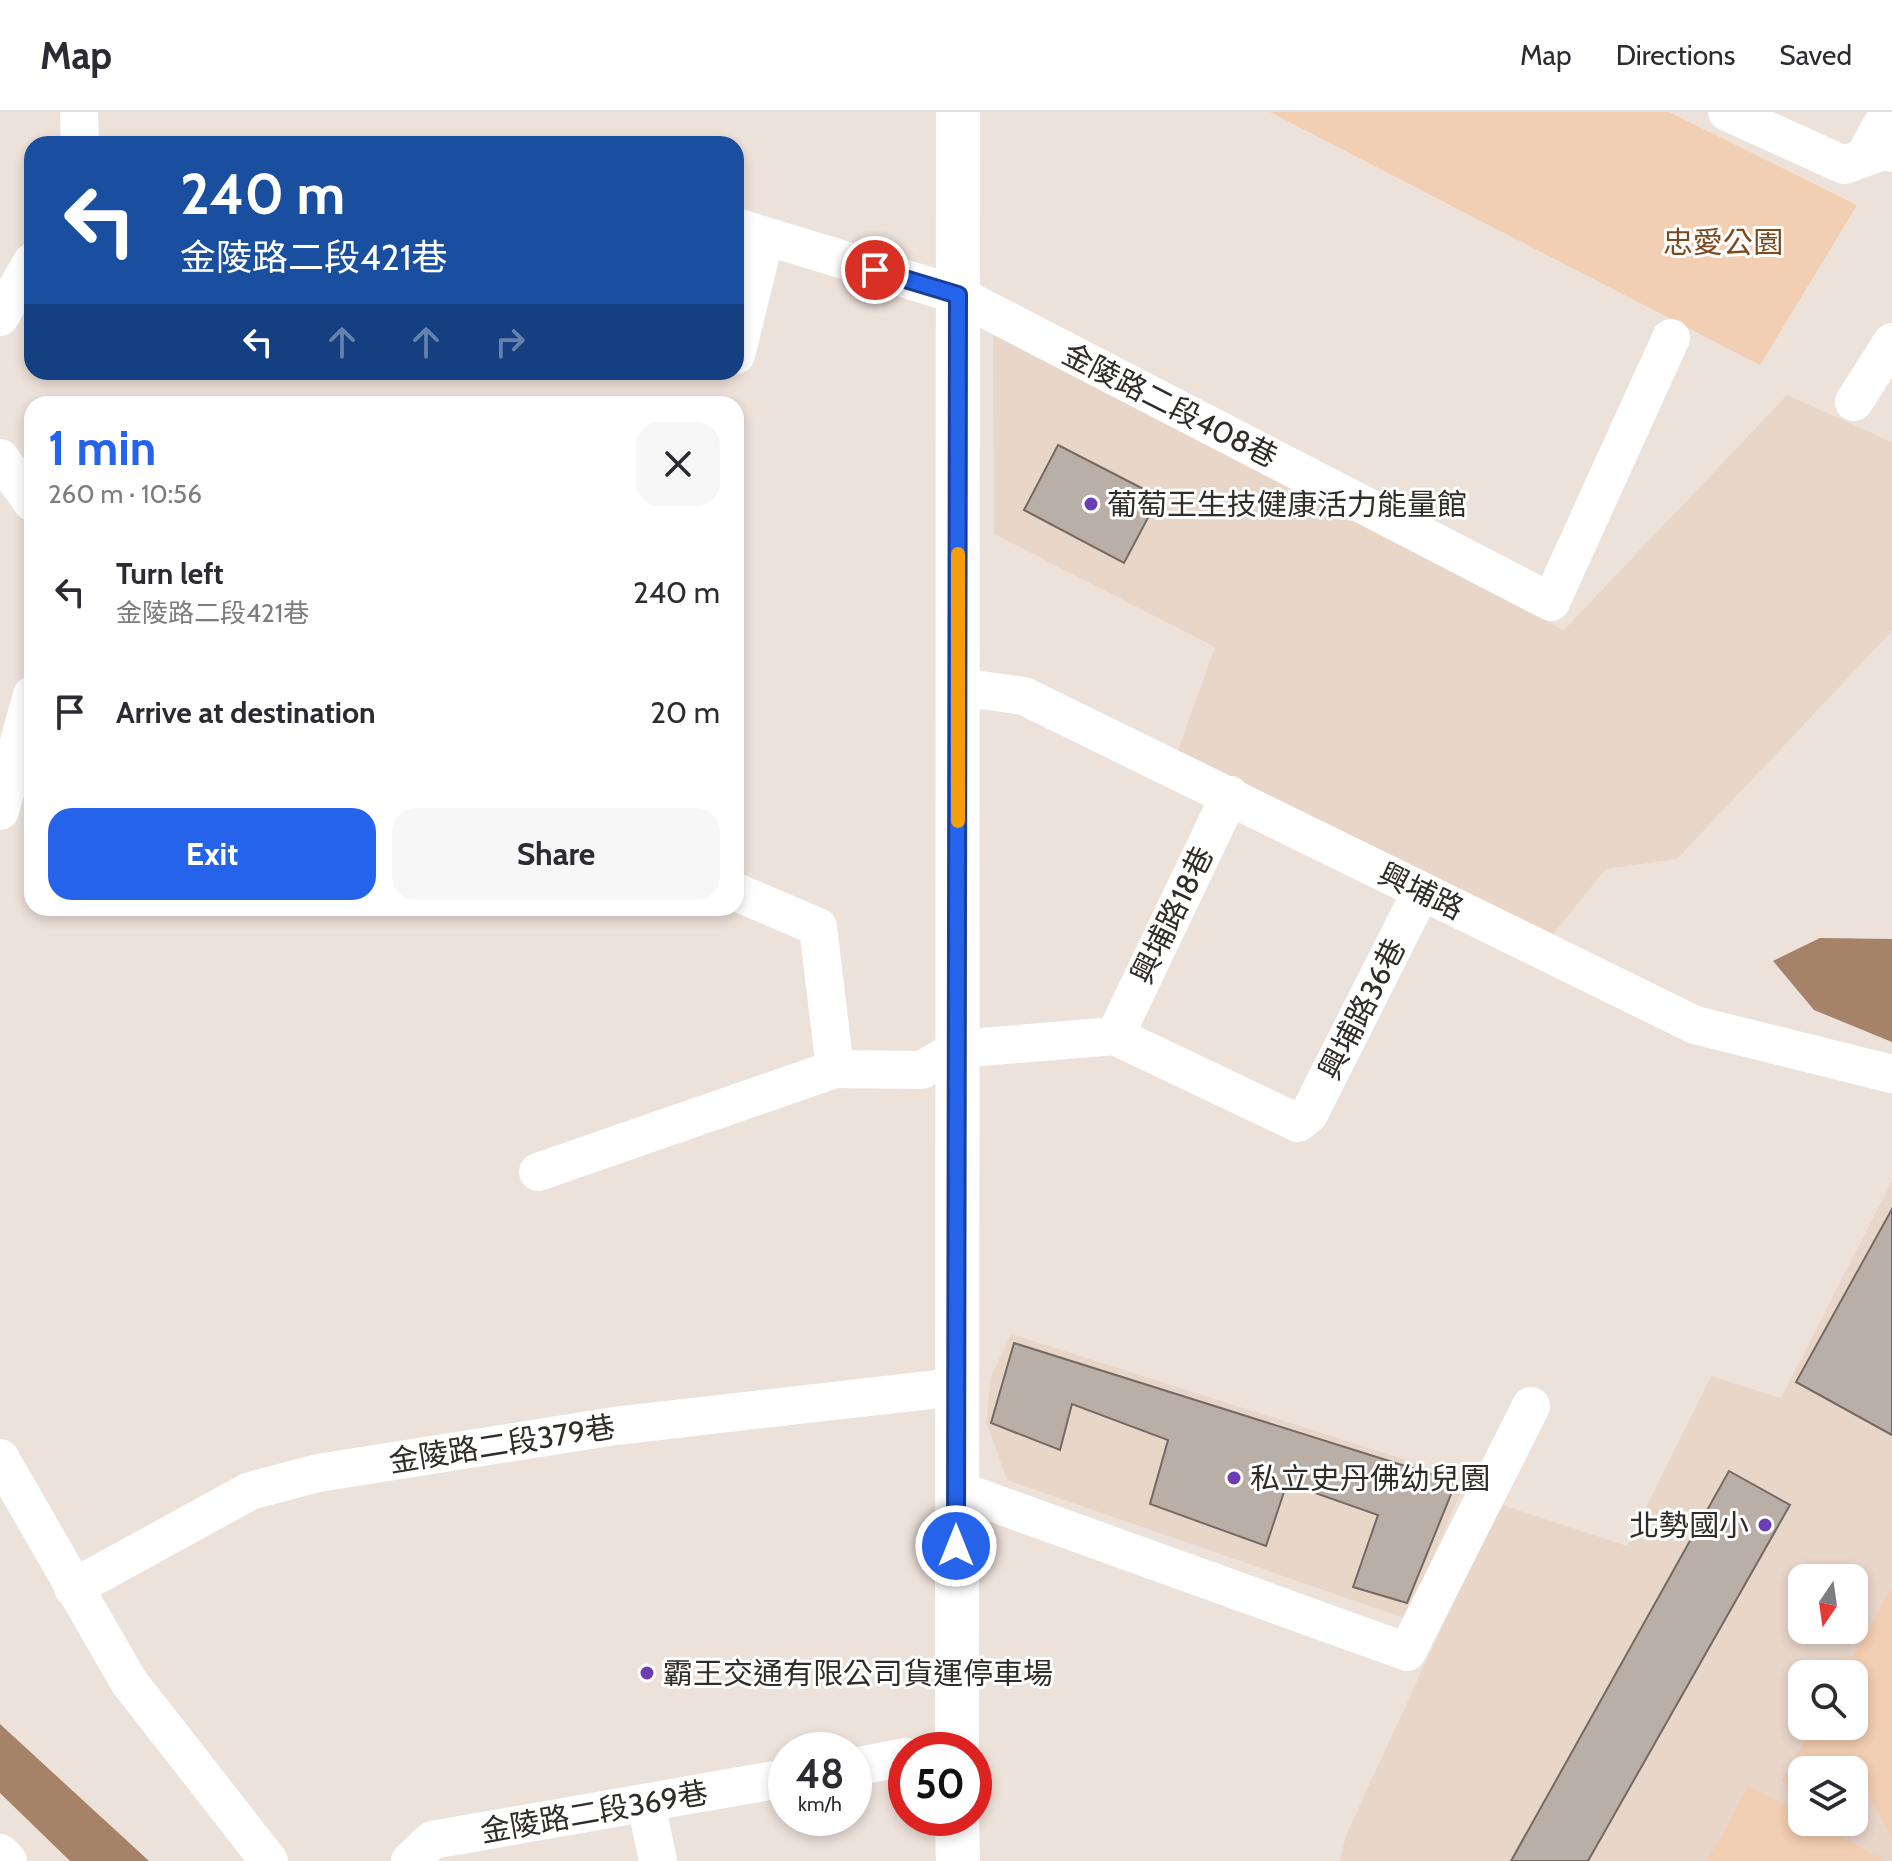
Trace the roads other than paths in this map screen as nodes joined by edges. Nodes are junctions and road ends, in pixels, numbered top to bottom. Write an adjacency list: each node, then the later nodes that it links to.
1 (79, 112): 5 (lane)
2 (958, 112): 10 (main road)
3 (1889, 112): 6 (lane)
4 (1733, 113): 6 (lane)
5 (80, 136)
6 (1878, 155)
7 (750, 232): 9 (lane); 10 (lane)
8 (24, 276): 11 (lane)
9 (744, 285)
10 (958, 295): 12 (lane, 金陵路二段408巷); 17 (main road)
11 (0, 317)
12 (1671, 338)
13 (1892, 342): 14 (lane)
14 (1854, 402)
15 (0, 458): 16 (lane)
16 (24, 491)
17 (958, 687): 19 (lane, 興埔路); 24 (main road)
18 (24, 724): 20 (lane)
19 (1230, 795): 21 (lane, 興埔路); 23 (lane, 興埔路18巷)
20 (0, 811)
21 (1421, 892): 23 (lane, 興埔路36巷); 26 (lane, 興埔路)
22 (744, 895): 25 (lane)
23 (1115, 1036): 24 (lane)
24 (957, 1049): 25 (lane); 28 (main road)
25 (835, 1069): 27 (lane)
26 (1892, 1074)
27 (538, 1172)
28 (956, 1387): 31 (main road); 32 (lane, 金陵路二段379巷)
29 (1531, 1406): 31 (lane)
30 (0, 1458): 32 (lane)
31 (955, 1489): 33 (main road)
32 (73, 1588): 39 (lane)
33 (954, 1732)
34 (768, 1781): 35 (lane, 金陵路二段369巷)
35 (646, 1803): 40 (lane, 金陵路二段369巷); 41 (lane)
36 (957, 1836): 42 (main road)
37 (0, 1853): 38 (lane)
38 (8, 1861)
39 (269, 1861)
40 (410, 1861)
41 (658, 1861)
42 (958, 1861)

